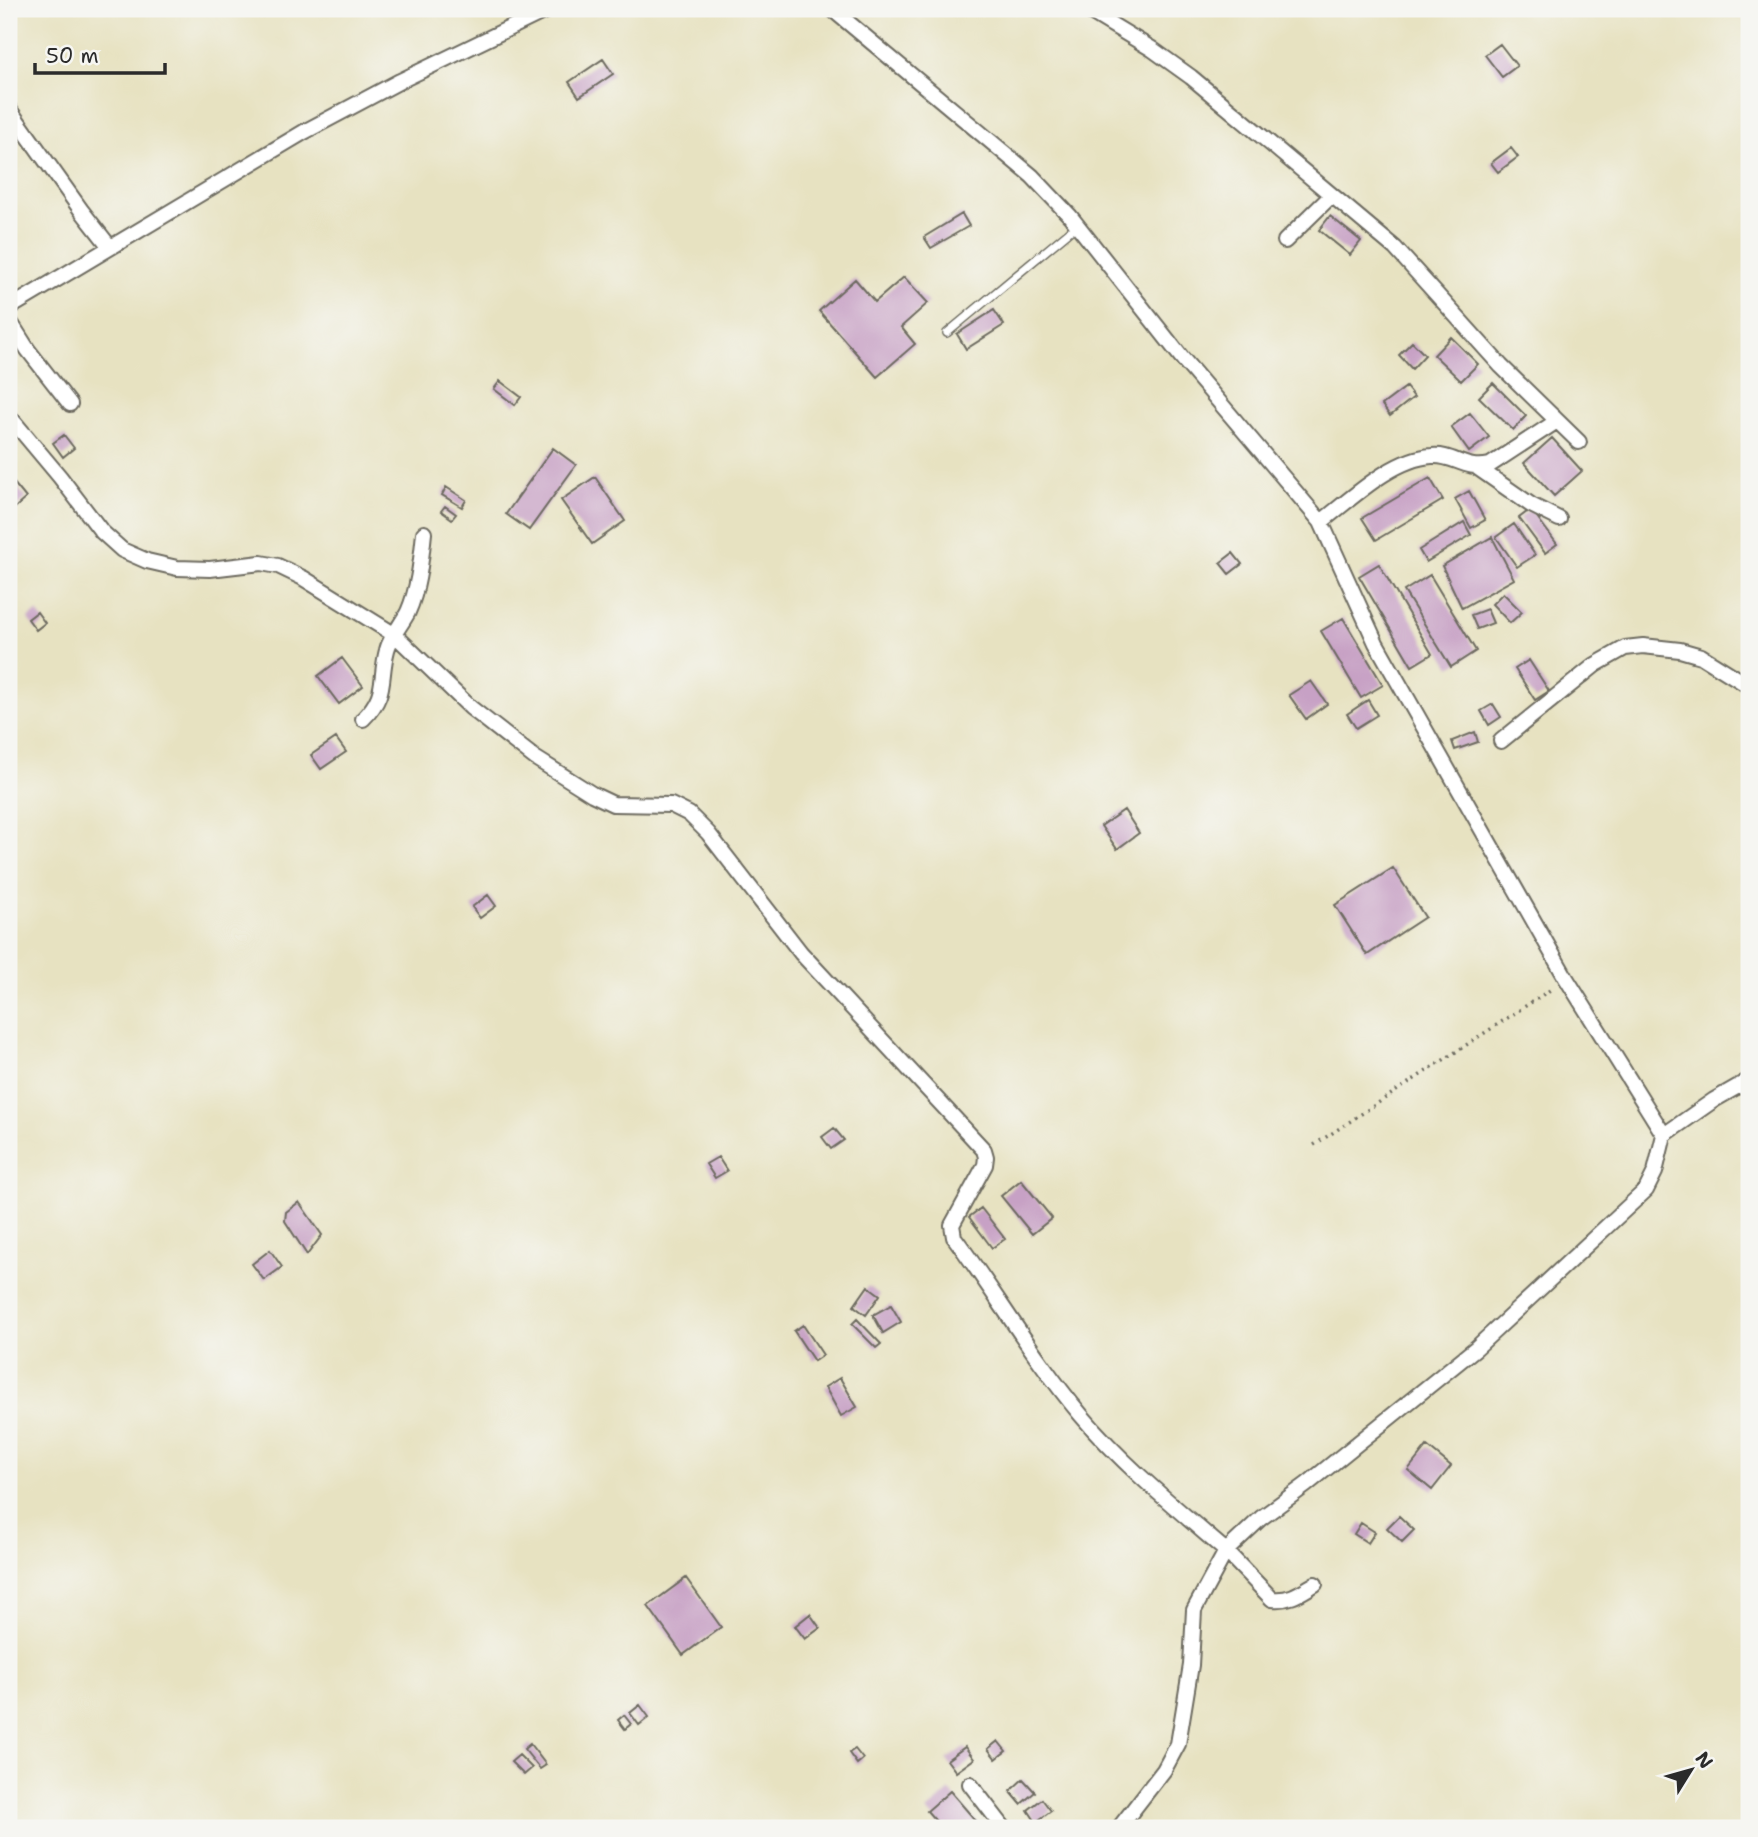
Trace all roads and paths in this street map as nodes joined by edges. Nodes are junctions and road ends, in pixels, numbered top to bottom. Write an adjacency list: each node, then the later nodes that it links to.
1 (549, 9): 8 (street)
2 (832, 9): 6 (street)
3 (1086, 9): 5 (street)
4 (9, 109): 8 (street)
5 (1331, 196): 7 (street); 14 (street)
6 (1077, 225): 11 (lane); 18 (street)
7 (1285, 241)
8 (110, 247): 9 (street)
9 (9, 309)
10 (9, 320): 12 (street)
11 (947, 332)
12 (70, 404)
13 (9, 416): 20 (street)
14 (1557, 421): 15 (street); 16 (street)
15 (1579, 442)
16 (1478, 468): 17 (street); 18 (street)
17 (1559, 519)
18 (1321, 522): 24 (street)
19 (424, 533): 20 (street)
20 (395, 635): 22 (street); 28 (street)
21 (1749, 686): 23 (street)
22 (363, 719)
23 (1501, 741)
24 (1566, 978): 26 (street); 27 (path)
25 (1749, 1080): 26 (street)
26 (1664, 1135): 28 (street)
27 (1314, 1145)
28 (1226, 1551): 29 (street); 32 (street)
29 (1315, 1584)
30 (970, 1784): 31 (street)
31 (1004, 1828)
32 (1119, 1828)

